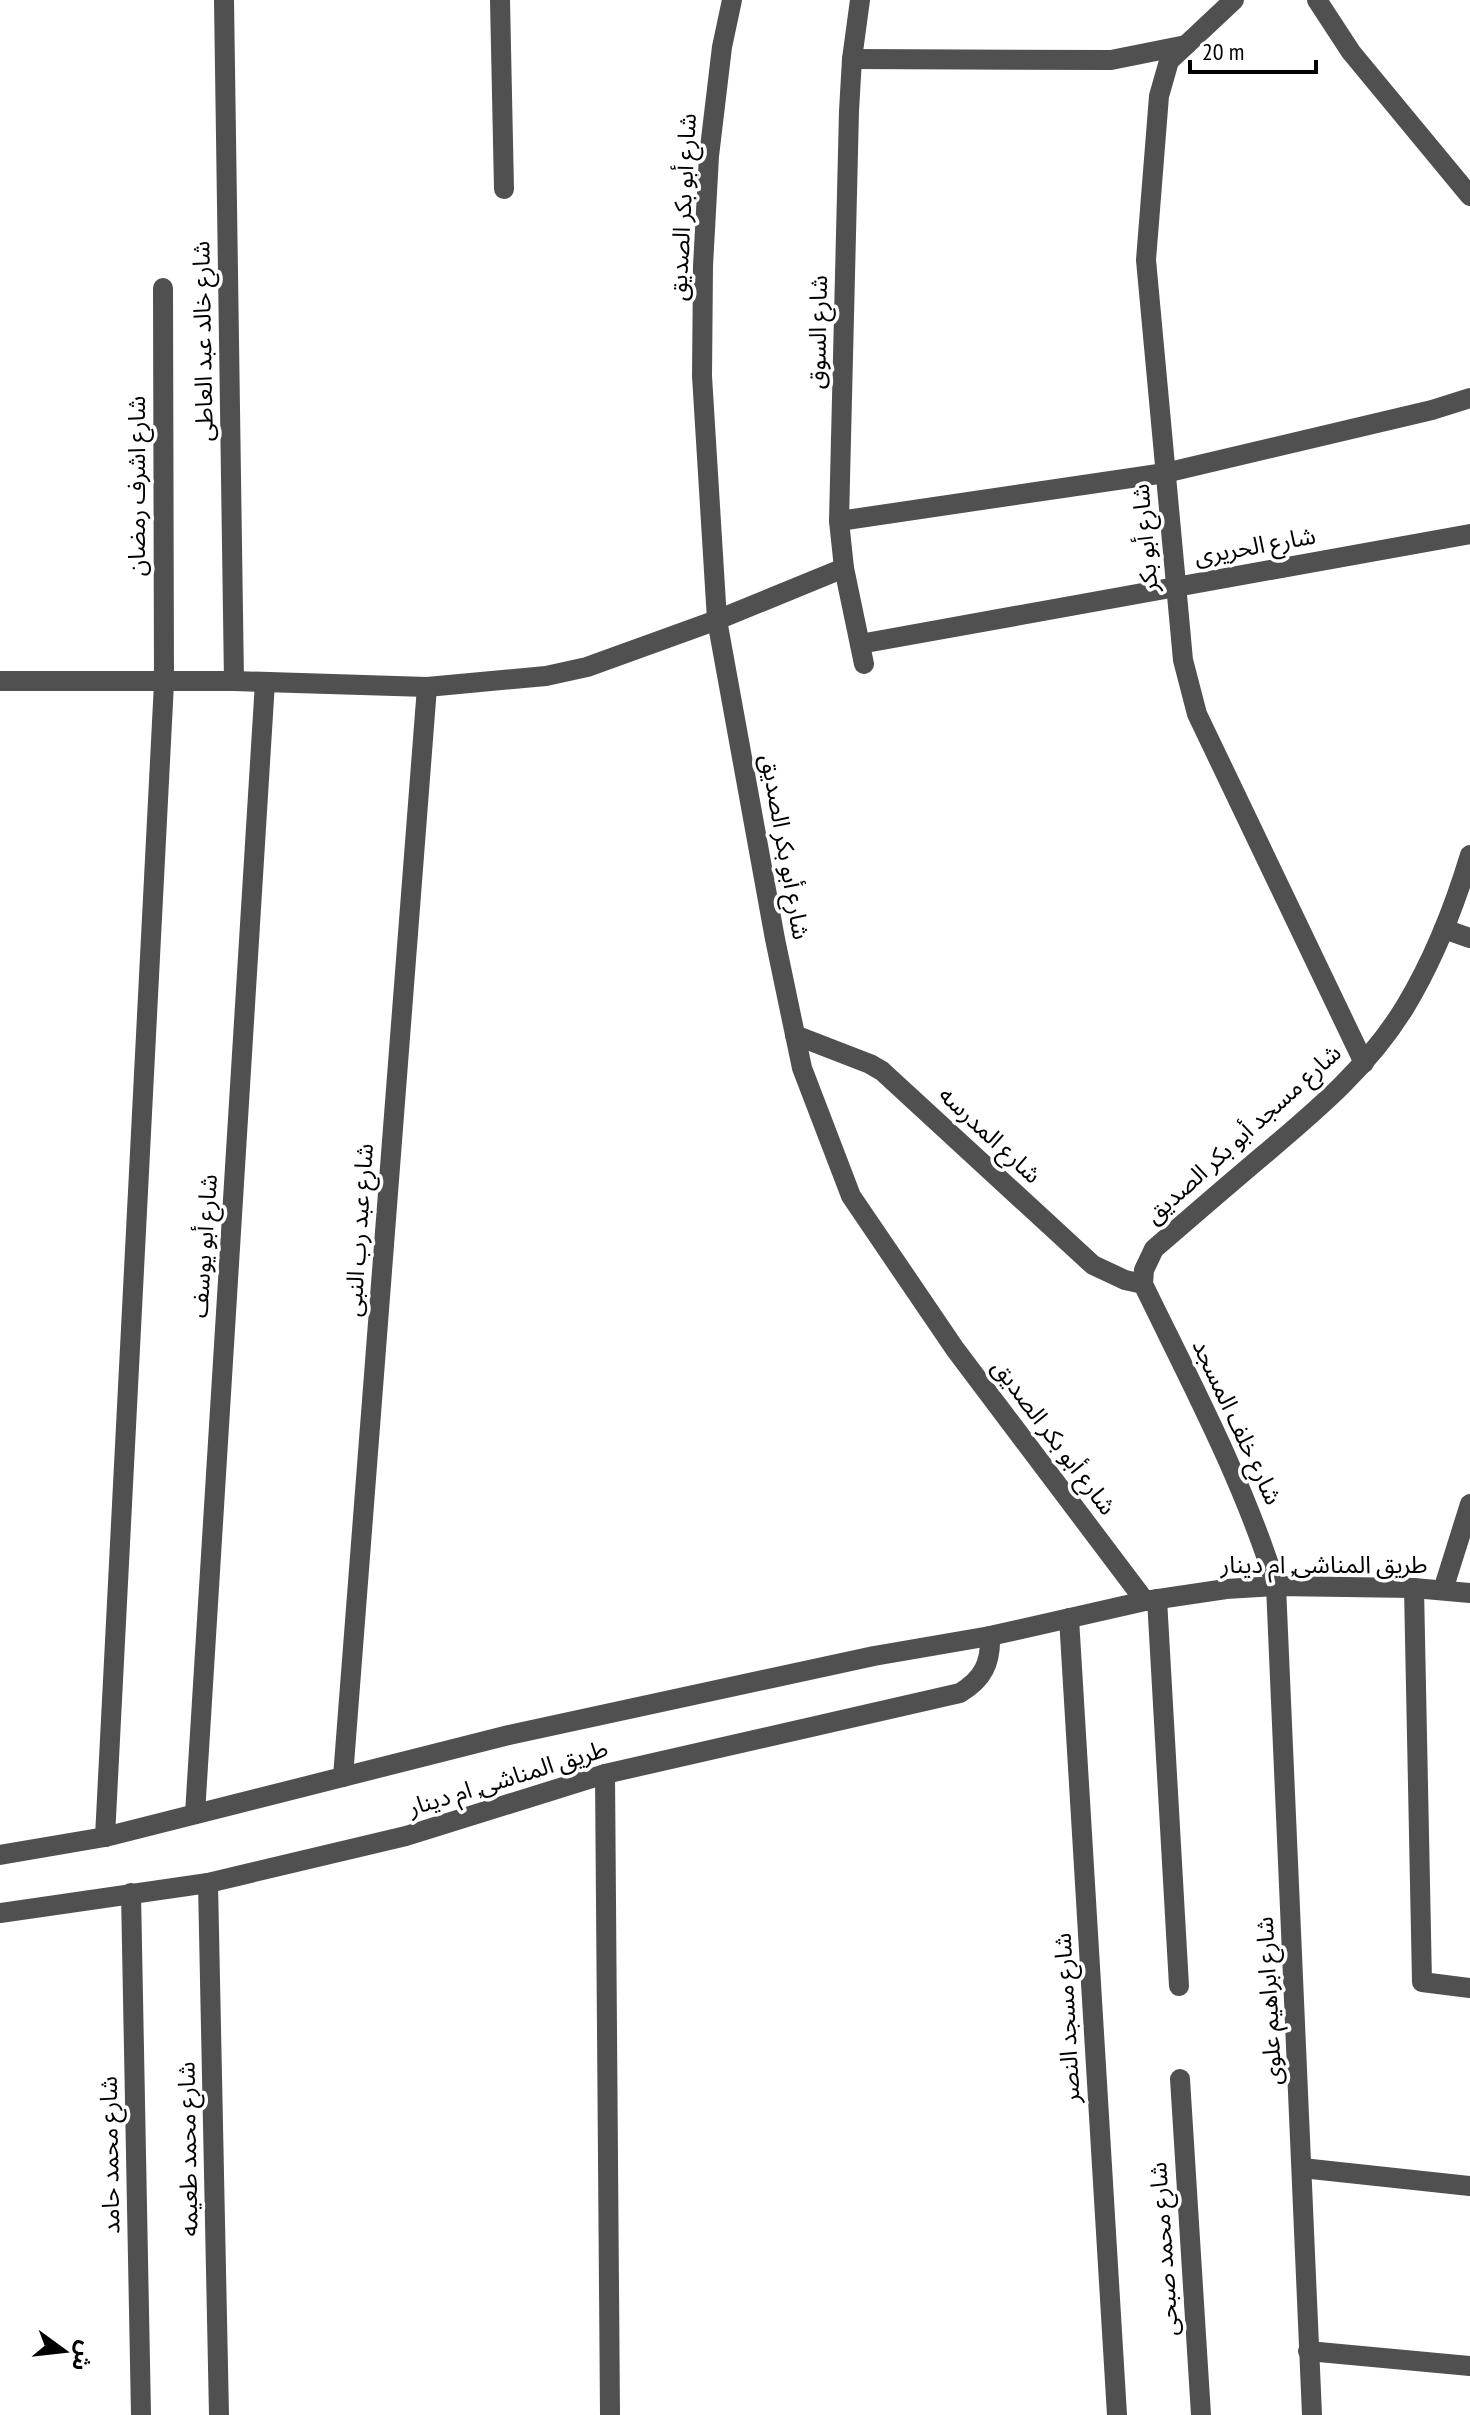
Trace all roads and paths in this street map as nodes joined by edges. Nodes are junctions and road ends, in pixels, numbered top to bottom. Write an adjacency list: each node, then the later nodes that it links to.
1 (224, 0): 21 (street, شارع خالد عبد العاطى)
2 (500, 0): 9 (street)
3 (732, 0): 18 (street, شارع أبو بكر الصديق)
4 (860, 0): 8 (street, شارع السوق)
5 (1234, 0): 7 (street, شارع أبو بكر)
6 (1317, 0): 10 (street)
7 (1186, 45): 8 (street); 13 (street, شارع أبو بكر)
8 (852, 59): 14 (street, شارع السوق)
9 (504, 189)
10 (1470, 196)
11 (163, 288): 23 (street, شارع اشرف رمضان)
12 (1470, 398): 13 (street)
13 (1165, 473): 14 (street); 17 (street, شارع أبو بكر)
14 (839, 521): 16 (street, شارع السوق)
15 (1470, 534): 17 (street, شارع الحريرى)
16 (844, 568): 18 (street); 19 (street, شارع السوق)
17 (1176, 587): 19 (street, شارع الحريرى); 29 (street, شارع أبو بكر)
18 (717, 620): 24 (street); 28 (street, شارع أبو بكر الصديق)
19 (862, 654)
20 (0, 681): 23 (street)
21 (234, 681): 22 (street); 23 (street)
22 (265, 682): 24 (street); 41 (street, شارع أبو يوسف)
23 (164, 683): 42 (street, شارع اشرف رمضان)
24 (427, 687): 40 (street, شارع عبد رب النبى)
25 (1470, 855): 26 (street, شارع مسجد أبو بكر الصديق)
26 (1444, 929): 27 (street); 29 (street, شارع مسجد أبو بكر الصديق)
27 (1470, 938)
28 (795, 1035): 30 (street, شارع المدرسه); 36 (street, شارع أبو بكر الصديق)
29 (1364, 1063): 30 (street, شارع مسجد أبو بكر الصديق)
30 (1143, 1284): 32 (street, شارع خلف المسجد)
31 (1470, 1504): 34 (street)
32 (1276, 1586): 33 (street, طريق المناشى, ام دينار); 36 (street, طريق المناشى, ام دينار); 50 (street, شارع ابراهيم علوى)
33 (1414, 1588): 34 (street, طريق المناشى, ام دينار); 48 (street)
34 (1443, 1590): 35 (street, طريق المناشى, ام دينار)
35 (1470, 1593)
36 (1151, 1600): 37 (street, طريق المناشى, ام دينار); 47 (street)
37 (1069, 1618): 38 (street, طريق المناشى, ام دينار); 57 (street, شارع مسجد النصر)
38 (990, 1636): 39 (street, طريق المناشى, ام دينار); 40 (street, طريق المناشى, ام دينار)
39 (605, 1774): 44 (street, طريق المناشى, ام دينار); 56 (street)
40 (343, 1777): 41 (street, طريق المناشى, ام دينار)
41 (195, 1814): 42 (street, طريق المناشى, ام دينار)
42 (105, 1837): 43 (street, طريق المناشى, ام دينار)
43 (0, 1855)
44 (208, 1883): 45 (street, طريق المناشى, ام دينار); 55 (street, شارع محمد طعيمه)
45 (131, 1893): 46 (street, طريق المناشى, ام دينار); 54 (street, شارع محمد حامد)
46 (0, 1913)
47 (1179, 1986)
48 (1470, 1988)
49 (1180, 2079): 58 (street, شارع محمد صبحى)
50 (1302, 2168): 51 (street); 52 (street, شارع ابراهيم علوى)
51 (1470, 2186)
52 (1308, 2351): 53 (street); 59 (street, شارع ابراهيم علوى)
53 (1470, 2366)
54 (141, 2415)
55 (219, 2415)
56 (610, 2415)
57 (1117, 2415)
58 (1201, 2415)
59 (1312, 2415)

